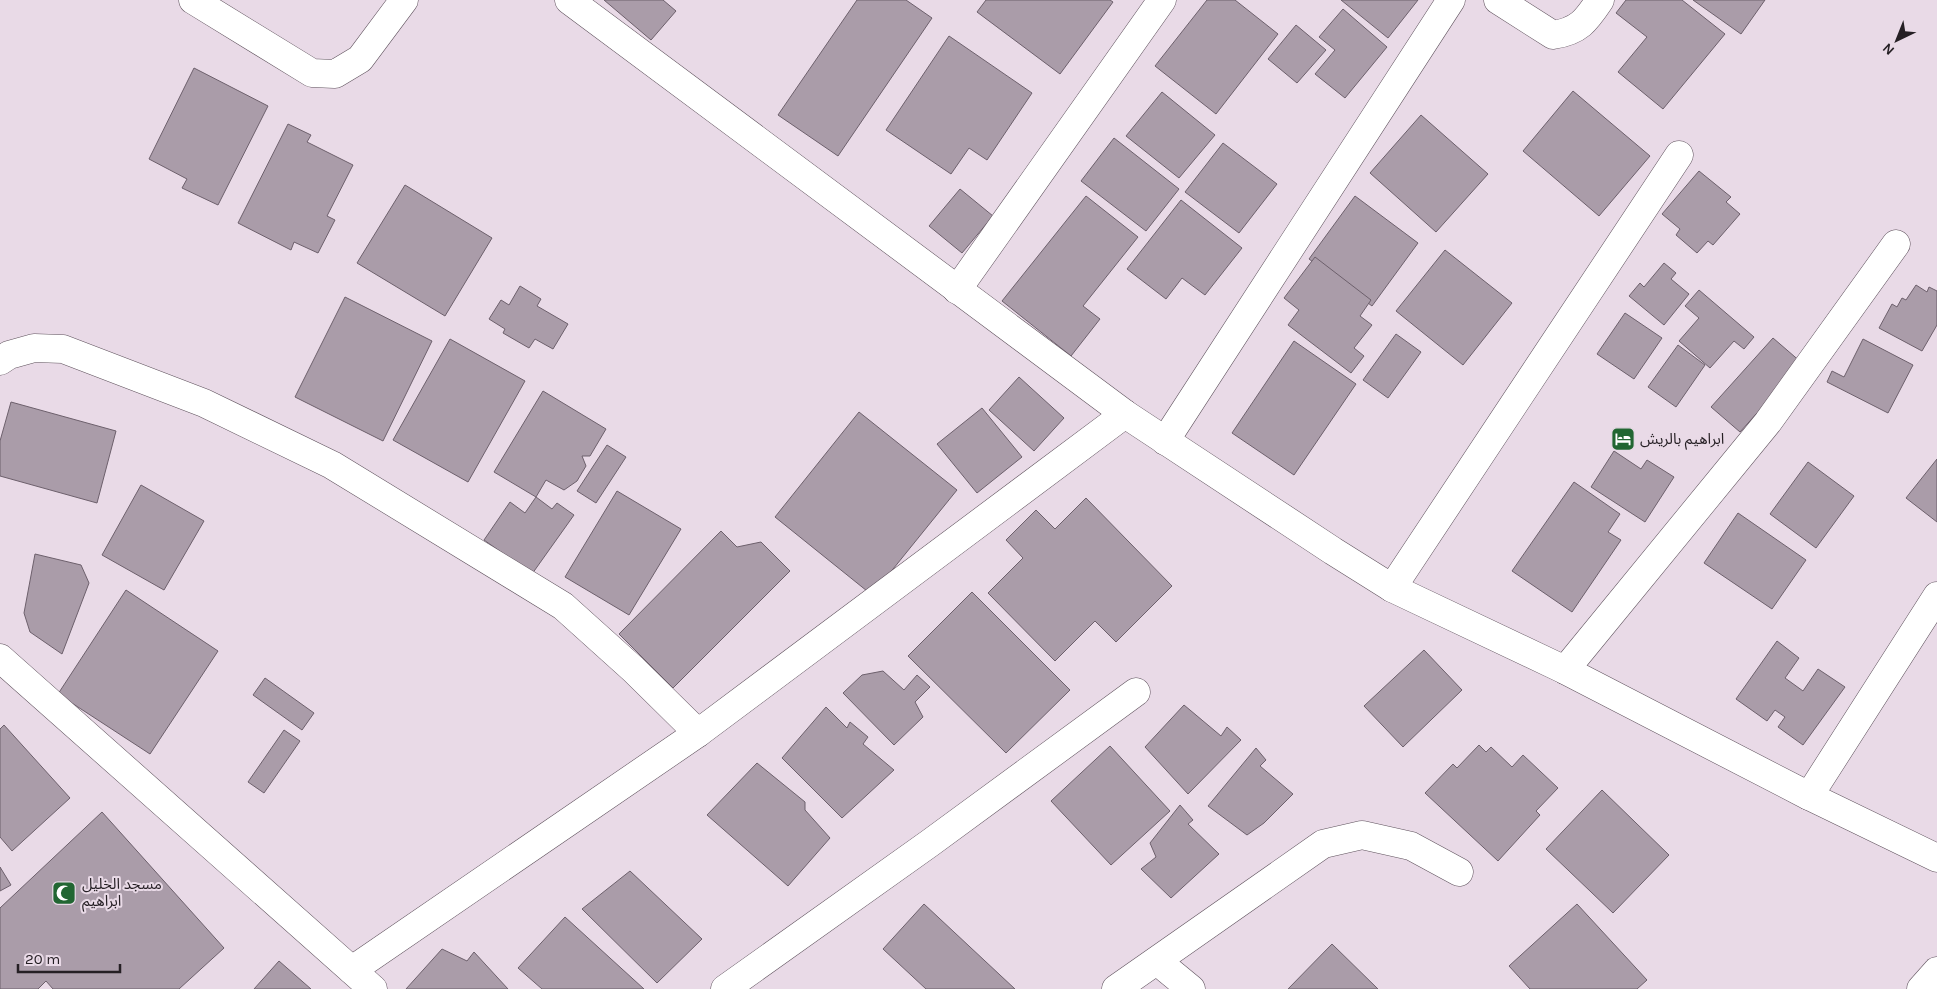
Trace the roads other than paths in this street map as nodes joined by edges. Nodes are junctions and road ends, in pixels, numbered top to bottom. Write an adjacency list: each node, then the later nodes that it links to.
1 (193, 0): 2 (street)
2 (404, 0)
3 (569, 0): 10 (street)
4 (1162, 0): 10 (street)
5 (1451, 0): 13 (street)
6 (1498, 0): 7 (street)
7 (1600, 0)
8 (1679, 155): 14 (street)
9 (1896, 244): 17 (street)
10 (956, 290): 12 (street)
11 (0, 361): 19 (street)
12 (1125, 414): 13 (street); 19 (street)
13 (1165, 441): 14 (street)
14 (1392, 588): 17 (street)
15 (1937, 596): 20 (street)
16 (0, 658): 24 (street)
17 (1565, 670): 20 (street)
18 (1136, 692): 27 (street)
19 (698, 733): 24 (street)
20 (1809, 796): 21 (street)
21 (1937, 858)
22 (1459, 872): 23 (street)
23 (1157, 960): 28 (street); 29 (street)
24 (352, 970): 26 (street)
25 (1937, 971): 30 (street)
26 (373, 989)
27 (725, 989)
28 (1116, 989)
29 (1191, 989)
30 (1921, 989)

